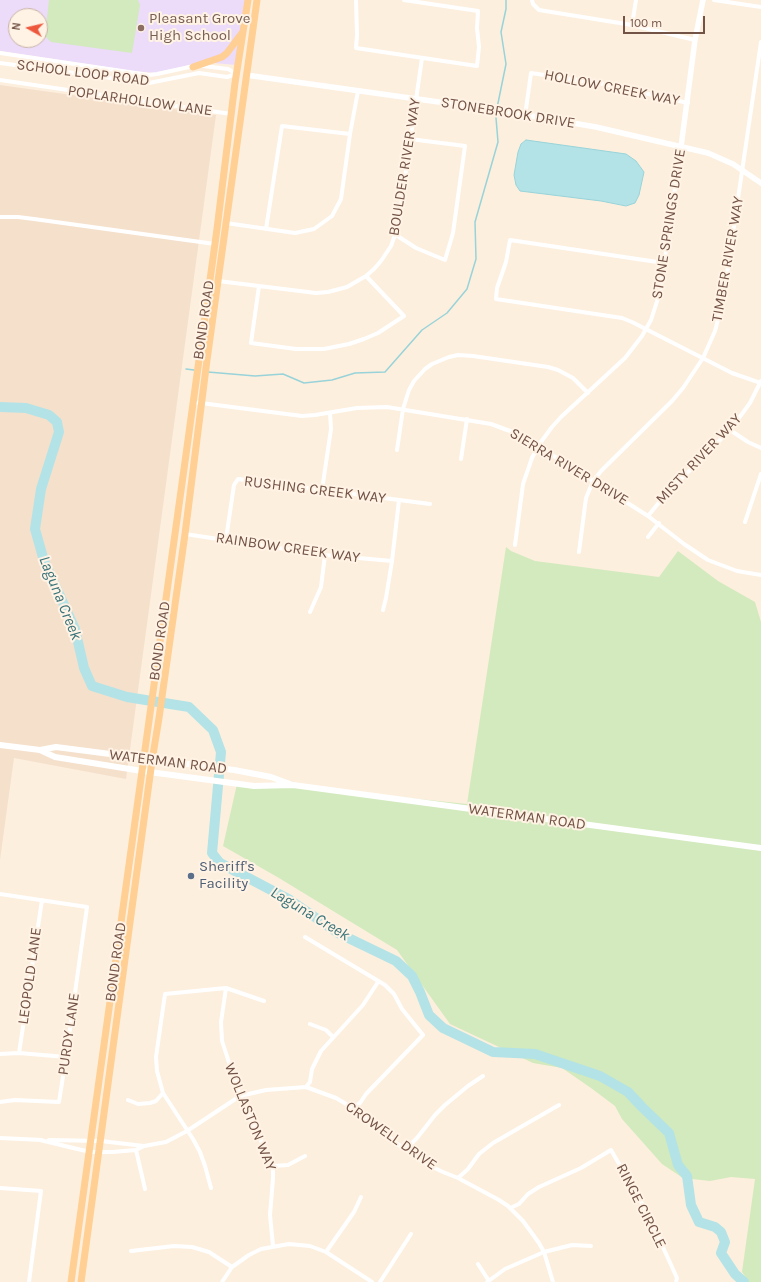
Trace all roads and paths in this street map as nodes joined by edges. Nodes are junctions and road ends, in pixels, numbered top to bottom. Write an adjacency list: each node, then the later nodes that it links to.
1 (248, 0): 12 (main road, BOND ROAD)
2 (257, 0): 22 (main road, BOND ROAD)
3 (356, 0): 17 (street)
4 (404, 0): 5 (street)
5 (410, 0): 17 (street)
6 (532, 0): 11 (street)
7 (636, 0): 11 (street)
8 (703, 0): 13 (street, STONE SPRINGS DRIVE)
9 (714, 0): 10 (street)
10 (761, 7)
11 (632, 25): 13 (street)
12 (243, 31): 16 (main road); 21 (main road, BOND ROAD)
13 (695, 40): 26 (street, STONE SPRINGS DRIVE)
14 (761, 42): 32 (street, TIMBER RIVER WAY)
15 (0, 53): 19 (street, SCHOOL LOOP ROAD)
16 (224, 55): 19 (main road); 20 (street)
17 (422, 58): 25 (street, BOULDER RIVER WAY)
18 (0, 63): 21 (street, SCHOOL LOOP ROAD)
19 (193, 67): 20 (street, SCHOOL LOOP ROAD)
20 (223, 68): 21 (street, SCHOOL LOOP ROAD)
21 (237, 74): 22 (main road); 27 (main road, BOND ROAD)
22 (246, 75): 24 (street, STONEBROOK DRIVE); 35 (main road, BOND ROAD)
23 (0, 80): 27 (street, POPLARHOLLOW LANE)
24 (358, 91): 25 (street, STONEBROOK DRIVE); 29 (street)
25 (416, 99): 28 (street, STONEBROOK DRIVE); 30 (street, BOULDER RIVER WAY)
26 (688, 103): 28 (street, HOLLOW CREEK WAY); 31 (street, STONE SPRINGS DRIVE)
27 (232, 114): 36 (main road, BOND ROAD)
28 (525, 116): 31 (street, STONEBROOK DRIVE)
29 (350, 134): 37 (street); 37 (street)
30 (410, 139): 38 (street, BOULDER RIVER WAY); 38 (street)
31 (681, 147): 32 (street, STONEBROOK DRIVE); 40 (street, STONE SPRINGS DRIVE)
32 (743, 169): 33 (street, STONEBROOK DRIVE); 45 (street, TIMBER RIVER WAY)
33 (761, 182)
34 (0, 217): 39 (street)
35 (226, 223): 37 (street); 42 (main road, BOND ROAD)
36 (217, 229): 39 (main road, BOND ROAD); 42 (main road)
37 (266, 229)
38 (396, 235): 41 (street, BOULDER RIVER WAY)
39 (215, 244): 48 (main road, BOND ROAD)
40 (664, 263): 44 (street, STONE SPRINGS DRIVE); 44 (street)
41 (366, 276): 43 (street, BOULDER RIVER WAY); 43 (street)
42 (218, 281): 43 (street, BOULDER RIVER WAY); 49 (main road, BOND ROAD)
43 (259, 286)
44 (646, 329): 45 (street); 47 (street, STONE SPRINGS DRIVE)
45 (703, 358): 46 (street); 60 (street, TIMBER RIVER WAY)
46 (761, 382): 53 (street, MISTY RIVER WAY)
47 (588, 393): 50 (street); 54 (street, STONE SPRINGS DRIVE)
48 (193, 402): 49 (street, SIERRA RIVER DRIVE); 58 (main road, BOND ROAD)
49 (202, 403): 51 (street, SIERRA RIVER DRIVE); 67 (main road, BOND ROAD)
50 (403, 409): 51 (street, SIERRA RIVER DRIVE); 52 (street, SIERRA RIVER DRIVE); 56 (street)
51 (330, 413): 61 (street)
52 (467, 419): 54 (street, SIERRA RIVER DRIVE); 57 (street)
53 (730, 430): 55 (street); 64 (street, MISTY RIVER WAY)
54 (538, 446): 60 (street, SIERRA RIVER DRIVE); 70 (street, STONE SPRINGS DRIVE)
55 (761, 448)
56 (397, 450)
57 (461, 459)
58 (184, 469): 67 (main road); 79 (main road, BOND ROAD)
59 (761, 474): 65 (street)
60 (593, 481): 64 (street, SIERRA RIVER DRIVE); 71 (street, TIMBER RIVER WAY)
61 (322, 490): 62 (street, RUSHING CREEK WAY); 69 (street, RUSHING CREEK WAY)
62 (399, 500): 63 (street, RUSHING CREEK WAY); 73 (street)
63 (430, 504)
64 (648, 516): 66 (street, SIERRA RIVER DRIVE)
65 (745, 522)
66 (659, 523): 68 (street); 74 (street, SIERRA RIVER DRIVE)
67 (185, 534): 69 (street, RAINBOW CREEK WAY); 80 (main road, BOND ROAD)
68 (648, 537)
69 (226, 539): 72 (street, RAINBOW CREEK WAY)
70 (515, 546)
71 (579, 552)
72 (325, 555): 73 (street, RAINBOW CREEK WAY); 76 (street)
73 (392, 561): 75 (street)
74 (761, 575)
75 (383, 610)
76 (310, 612)
77 (0, 745): 78 (main road, WATERMAN ROAD)
78 (40, 750): 79 (main road, WATERMAN ROAD); 81 (main road, WATERMAN ROAD)
79 (143, 759): 80 (main road, WATERMAN ROAD); 81 (main road, BOND ROAD)
80 (152, 760): 82 (main road, BOND ROAD); 83 (main road, WATERMAN ROAD)
81 (142, 771): 82 (main road, WATERMAN ROAD); 107 (main road, BOND ROAD)
82 (150, 772): 83 (main road, WATERMAN ROAD); 108 (main road, BOND ROAD)
83 (294, 786): 84 (main road, WATERMAN ROAD)
84 (761, 848)
85 (0, 894): 86 (street)
86 (42, 900): 93 (street, LEOPOLD LANE); 95 (street, PURDY LANE)
87 (305, 937): 88 (street)
88 (378, 982): 92 (street); 103 (street)
89 (226, 988): 90 (street); 98 (street); 99 (street, WOLLASTON WAY)
90 (264, 1001)
91 (310, 1024): 92 (street)
92 (333, 1037): 97 (street)
93 (19, 1053): 94 (street); 95 (street)
94 (0, 1054)
95 (66, 1057): 101 (street, PURDY LANE)
96 (483, 1076): 111 (street)
97 (306, 1087): 99 (street, CROWELL DRIVE); 103 (street, CROWELL DRIVE)
98 (163, 1093): 100 (street); 104 (street)
99 (240, 1096): 104 (street, CROWELL DRIVE); 115 (street, WOLLASTON WAY)
100 (128, 1100)
101 (0, 1102)
102 (559, 1105): 116 (street)
103 (353, 1108): 111 (street, CROWELL DRIVE)
104 (187, 1131): 109 (street, CROWELL DRIVE); 119 (street)
105 (0, 1138): 106 (street)
106 (40, 1140): 107 (street, CROWELL DRIVE); 112 (street, CROWELL DRIVE)
107 (92, 1141): 108 (street, CROWELL DRIVE); 112 (main road, BOND ROAD)
108 (101, 1141): 109 (street, CROWELL DRIVE); 113 (main road, BOND ROAD)
109 (144, 1146): 110 (street, CROWELL DRIVE)
110 (136, 1150): 113 (street, CROWELL DRIVE); 118 (street)
111 (405, 1150): 116 (street, CROWELL DRIVE)
112 (90, 1152): 113 (street, CROWELL DRIVE); 132 (main road, BOND ROAD)
113 (99, 1152): 133 (main road, BOND ROAD)
114 (305, 1156): 115 (street)
115 (273, 1166): 123 (street, WOLLASTON WAY)
116 (458, 1178): 121 (street, CROWELL DRIVE)
117 (0, 1188): 131 (street)
118 (145, 1188)
119 (210, 1188)
120 (361, 1197): 126 (street)
121 (510, 1208): 127 (street, CROWELL DRIVE); 138 (street, RINGE CIRCLE)
122 (411, 1234): 136 (street)
123 (273, 1246): 126 (street); 129 (street)
124 (592, 1246): 127 (street)
125 (131, 1251): 129 (street)
126 (326, 1252): 135 (street)
127 (544, 1252): 130 (street); 137 (street, CROWELL DRIVE)
128 (478, 1264): 130 (street)
129 (232, 1267): 134 (street)
130 (488, 1281)
131 (29, 1282)
132 (71, 1282)
133 (81, 1282)
134 (222, 1282)
135 (372, 1282)
136 (380, 1282)
137 (553, 1282)
138 (676, 1282)

